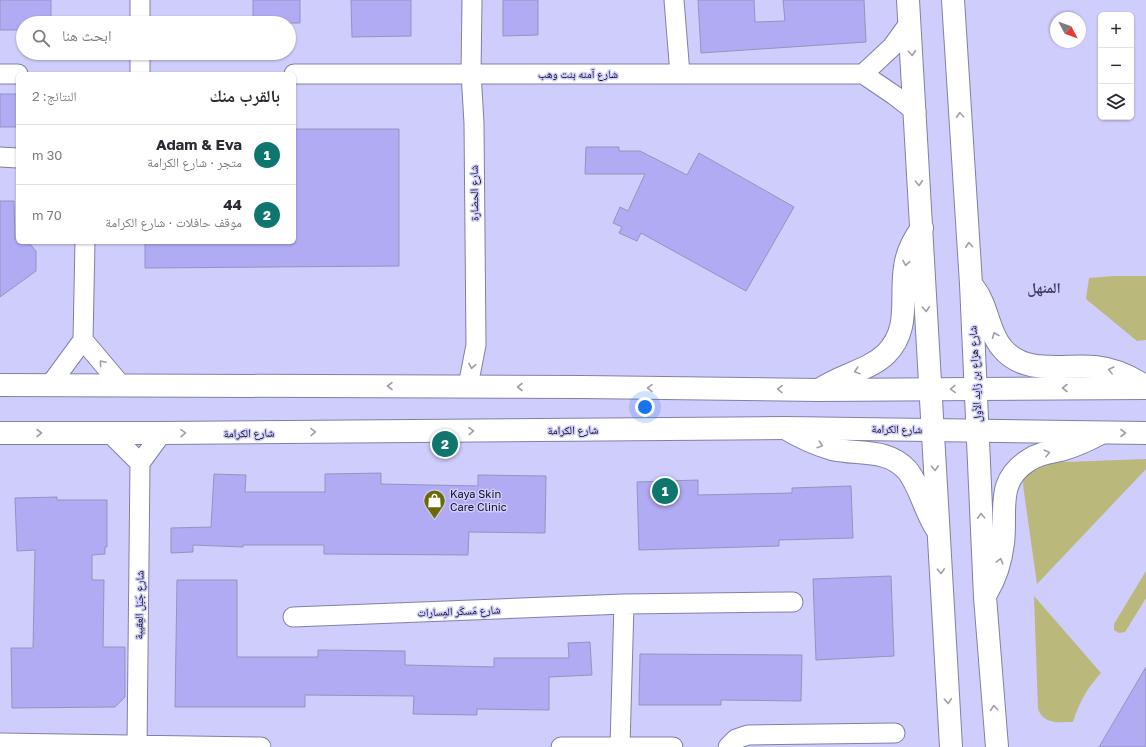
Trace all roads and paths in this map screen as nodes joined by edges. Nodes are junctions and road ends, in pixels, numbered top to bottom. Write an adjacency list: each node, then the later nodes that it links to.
1 (140, 0): 6 (street)
2 (472, 0): 10 (street, شارع الحضارة)
3 (674, 0): 14 (street)
4 (908, 0): 7 (main road)
5 (953, 0): 21 (main road, شارع هزاع بن زايد الأول, one-way to 5)
6 (140, 16)
7 (910, 22): 15 (street); 16 (main road, one-way to 16)
8 (140, 60): 9 (street)
9 (140, 72)
10 (471, 73): 13 (street, شارع آمنه بنت وهب); 14 (street, شارع آمنه بنت وهب); 26 (street, شارع الحضارة, one-way to 26)
11 (0, 74): 12 (street)
12 (16, 74)
13 (296, 74)
14 (680, 74): 15 (street, شارع آمنه بنت وهب)
15 (863, 74): 16 (street)
16 (916, 112): 19 (main road, one-way to 19)
17 (0, 157): 18 (street)
18 (16, 158)
19 (922, 228): 28 (main road, one-way to 28); 30 (main road, one-way to 30)
20 (85, 244): 22 (street)
21 (971, 284): 27 (main road, one-way to 21); 29 (main road, شارع هزاع بن زايد الأول)
22 (83, 340): 24 (street); 25 (street, one-way to 22)
23 (0, 385): 24 (main road)
24 (50, 385): 25 (main road)
25 (121, 385): 26 (main road, one-way to 25)
26 (468, 386): 30 (main road, one-way to 26)
27 (1146, 388): 29 (main road, one-way to 29)
28 (930, 389): 29 (main road, one-way to 28); 30 (main road); 32 (main road)
29 (976, 389): 33 (main road, شارع هزاع بن زايد الأول)
30 (819, 390)
31 (785, 428): 32 (main road, شارع الكرامة); 36 (main road, شارع الكرامة, one-way to 31); 40 (main road, one-way to 40)
32 (933, 429): 33 (main road, شارع الكرامة); 40 (main road, one-way to 40)
33 (978, 431): 37 (main road, شارع الكرامة); 41 (main road, شارع هزاع بن زايد الأول, one-way to 33)
34 (0, 433): 35 (main road, شارع الكرامة, one-way to 35)
35 (110, 433): 36 (main road, شارع الكرامة); 39 (street)
36 (162, 433): 39 (street)
37 (1101, 433): 38 (main road, شارع الكرامة, one-way to 38); 41 (main road, one-way to 37)
38 (1146, 433)
39 (140, 463): 47 (street, شارع جَبَل العِقيبة)
40 (938, 532): 53 (main road, one-way to 53)
41 (985, 597): 54 (main road, شارع هزاع بن زايد الأول, one-way to 41)
42 (793, 602): 43 (street, شارع مَسكَر المِسارات)
43 (624, 604): 44 (street, شارع مَسكَر المِسارات); 48 (street)
44 (293, 617)
45 (895, 733): 52 (street)
46 (0, 743): 47 (street)
47 (138, 746): 49 (street)
48 (620, 746): 50 (street); 51 (street)
49 (261, 747)
50 (561, 747)
51 (673, 747)
52 (728, 747)
53 (951, 747)
54 (997, 747)

